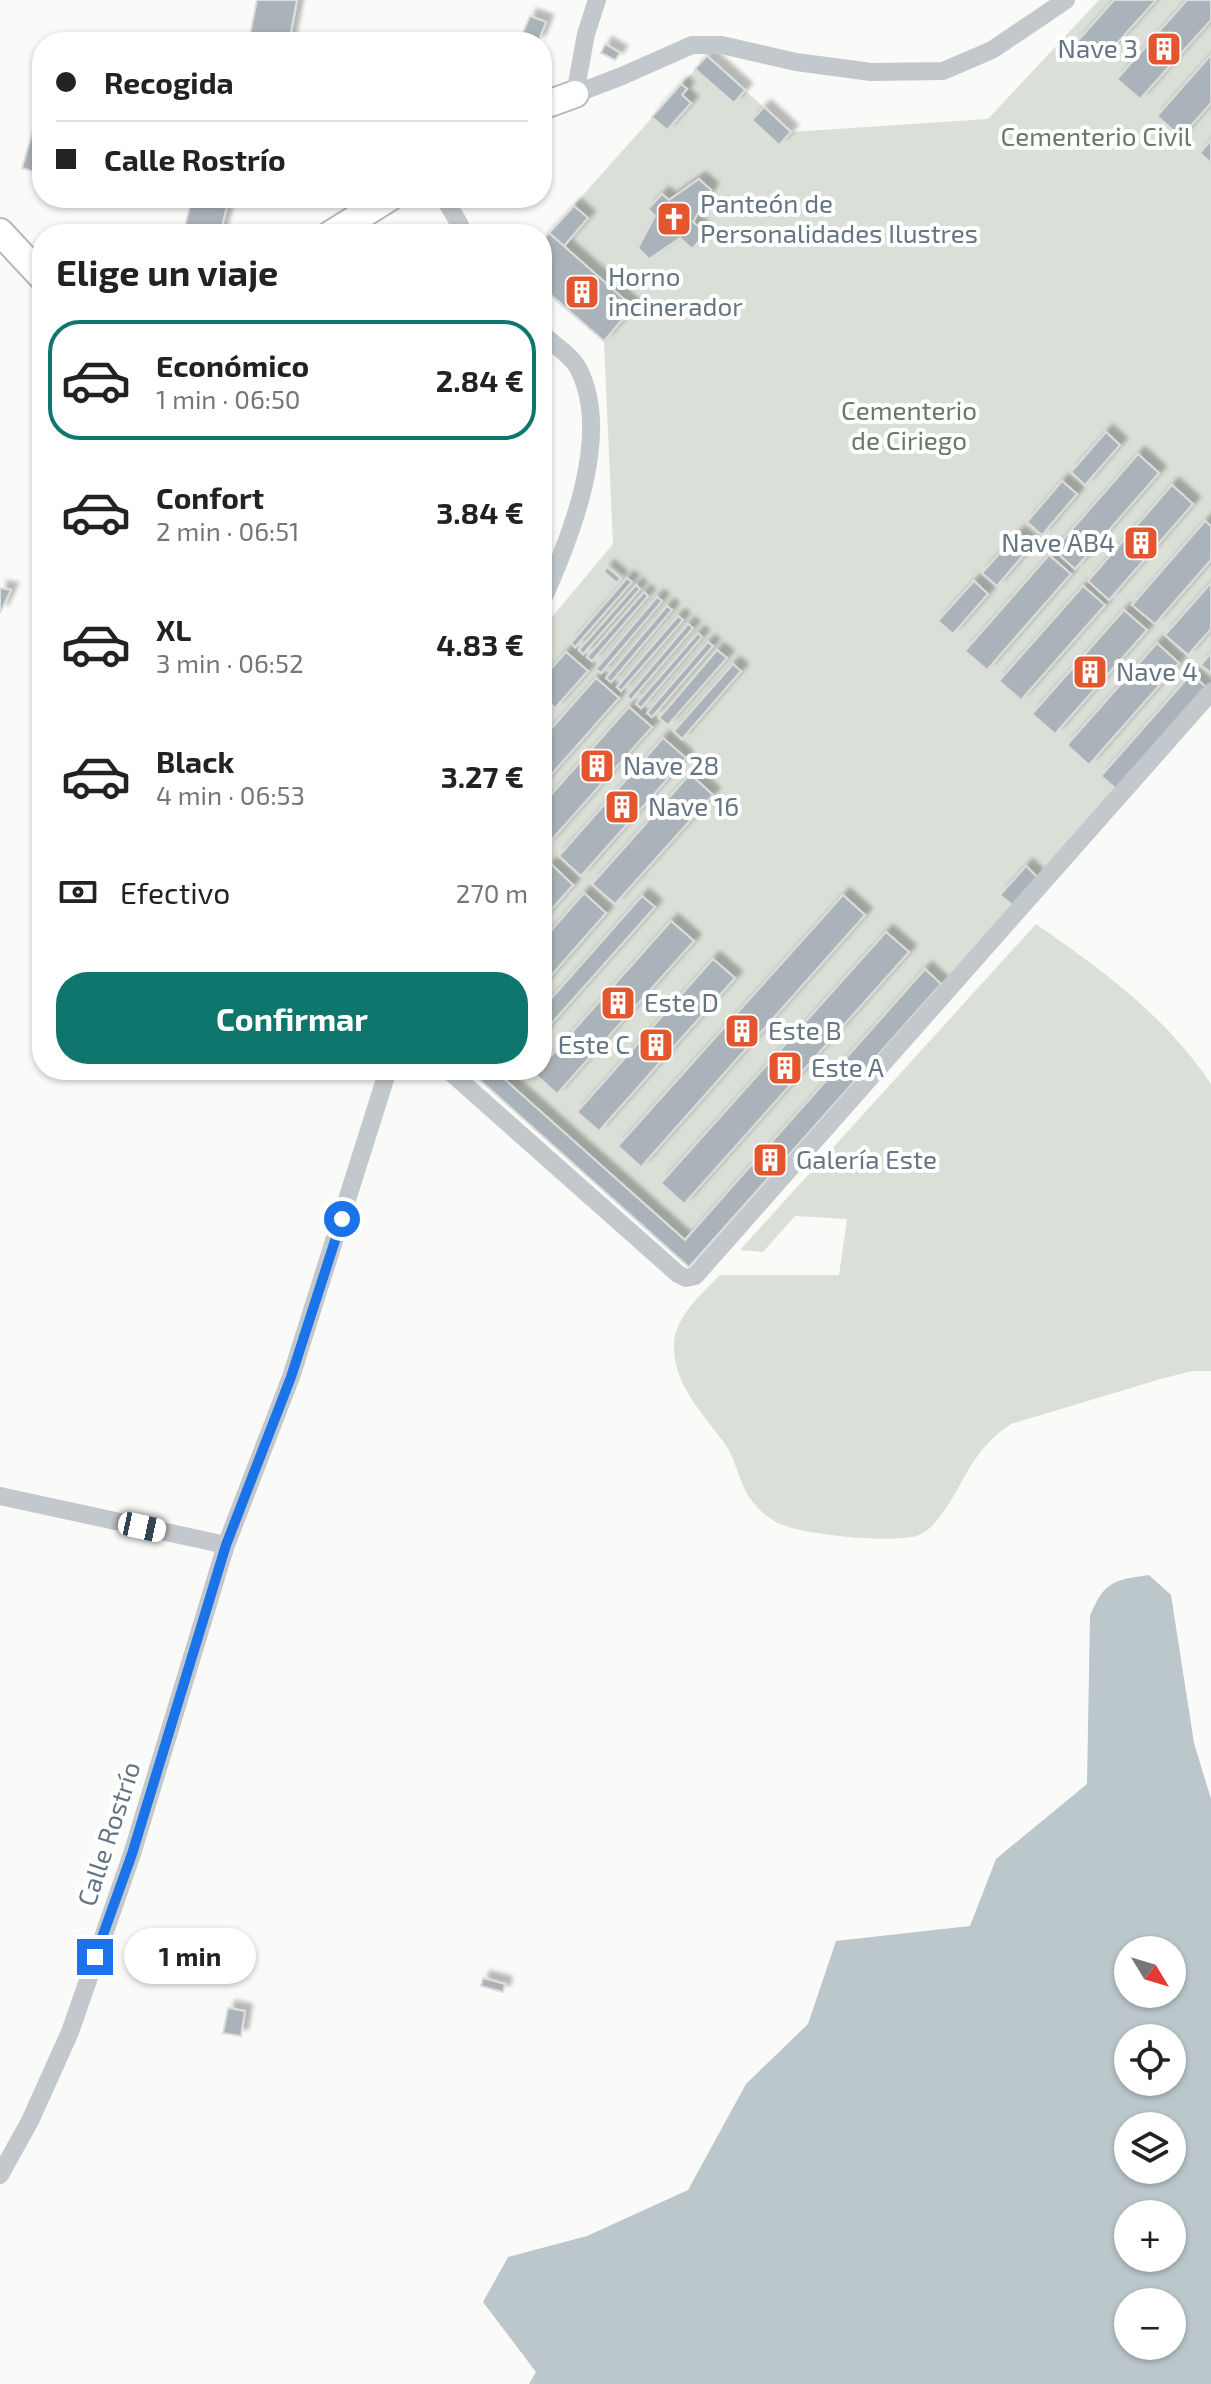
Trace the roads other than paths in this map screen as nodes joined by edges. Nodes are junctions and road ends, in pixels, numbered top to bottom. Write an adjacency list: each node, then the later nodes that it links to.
1 (597, 0): 3 (street)
2 (1066, 0): 3 (street)
3 (575, 94): 4 (main road)
4 (552, 102)
5 (373, 208): 6 (main road)
6 (347, 224)
7 (0, 232): 8 (main road)
8 (32, 268)
9 (552, 343): 10 (street)
10 (552, 579)
11 (1211, 692): 13 (street)
12 (385, 1080): 15 (street, Calle Rostrío)
13 (459, 1080)
14 (0, 1496): 15 (street)
15 (226, 1545): 16 (street, Calle Rostrío)
16 (0, 2175)

